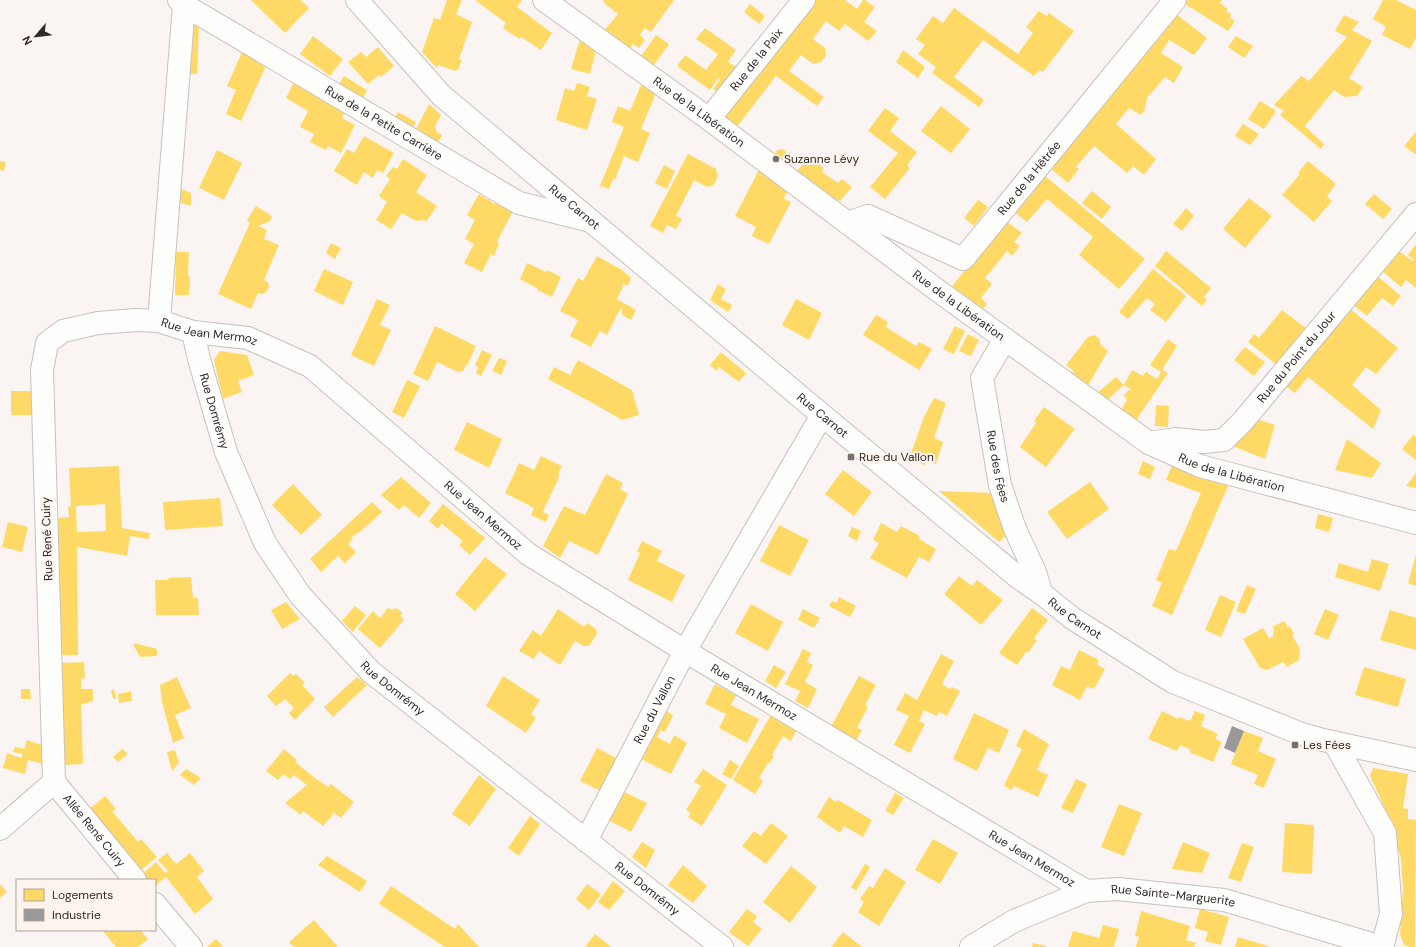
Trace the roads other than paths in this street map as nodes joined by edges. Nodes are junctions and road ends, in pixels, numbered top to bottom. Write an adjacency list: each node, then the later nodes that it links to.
1 (357, 0): 8 (street, Rue Carnot)
2 (544, 0): 6 (street, Rue de la Libération)
3 (804, 0): 6 (street, Rue de la Paix)
4 (1175, 0): 9 (street, Rue de la Hêtrée)
5 (182, 3): 8 (street, Rue de la Petite Carrière); 10 (street, Rue Jean Mermoz)
6 (709, 119): 9 (street, Rue de la Libération)
7 (1416, 214): 14 (street, Rue du Point du Jour)
8 (591, 221): 13 (street, Rue Carnot)
9 (848, 223): 12 (street, Rue de la Libération)
10 (159, 321): 11 (street, Rue Jean Mermoz); 20 (street, Rue René Cuiry)
11 (194, 332): 17 (street, Rue Jean Mermoz); 22 (street, Rue Domrémy)
12 (1005, 339): 14 (street, Rue de la Libération); 16 (street, Rue des Fées)
13 (822, 416): 16 (street, Rue Carnot); 17 (street, Rue du Vallon)
14 (1148, 443): 15 (street, Rue de la Libération)
15 (1416, 523)
16 (1041, 593): 18 (street, Rue Carnot)
17 (686, 651): 22 (street, Rue du Vallon); 24 (street, Rue Jean Mermoz)
18 (1334, 742): 19 (street, Rue Carnot); 29 (street)
19 (1416, 760)
20 (54, 782): 21 (street); 23 (street, Allée René Cuiry)
21 (0, 829)
22 (586, 841): 27 (street, Rue Domrémy)
23 (134, 879)
24 (1086, 891): 28 (street, Rue Sainte-Marguerite); 29 (street, Rue Sainte-Marguerite)
25 (156, 905): 26 (street)
26 (191, 947)
27 (722, 947)
28 (971, 947)
29 (1382, 947)

